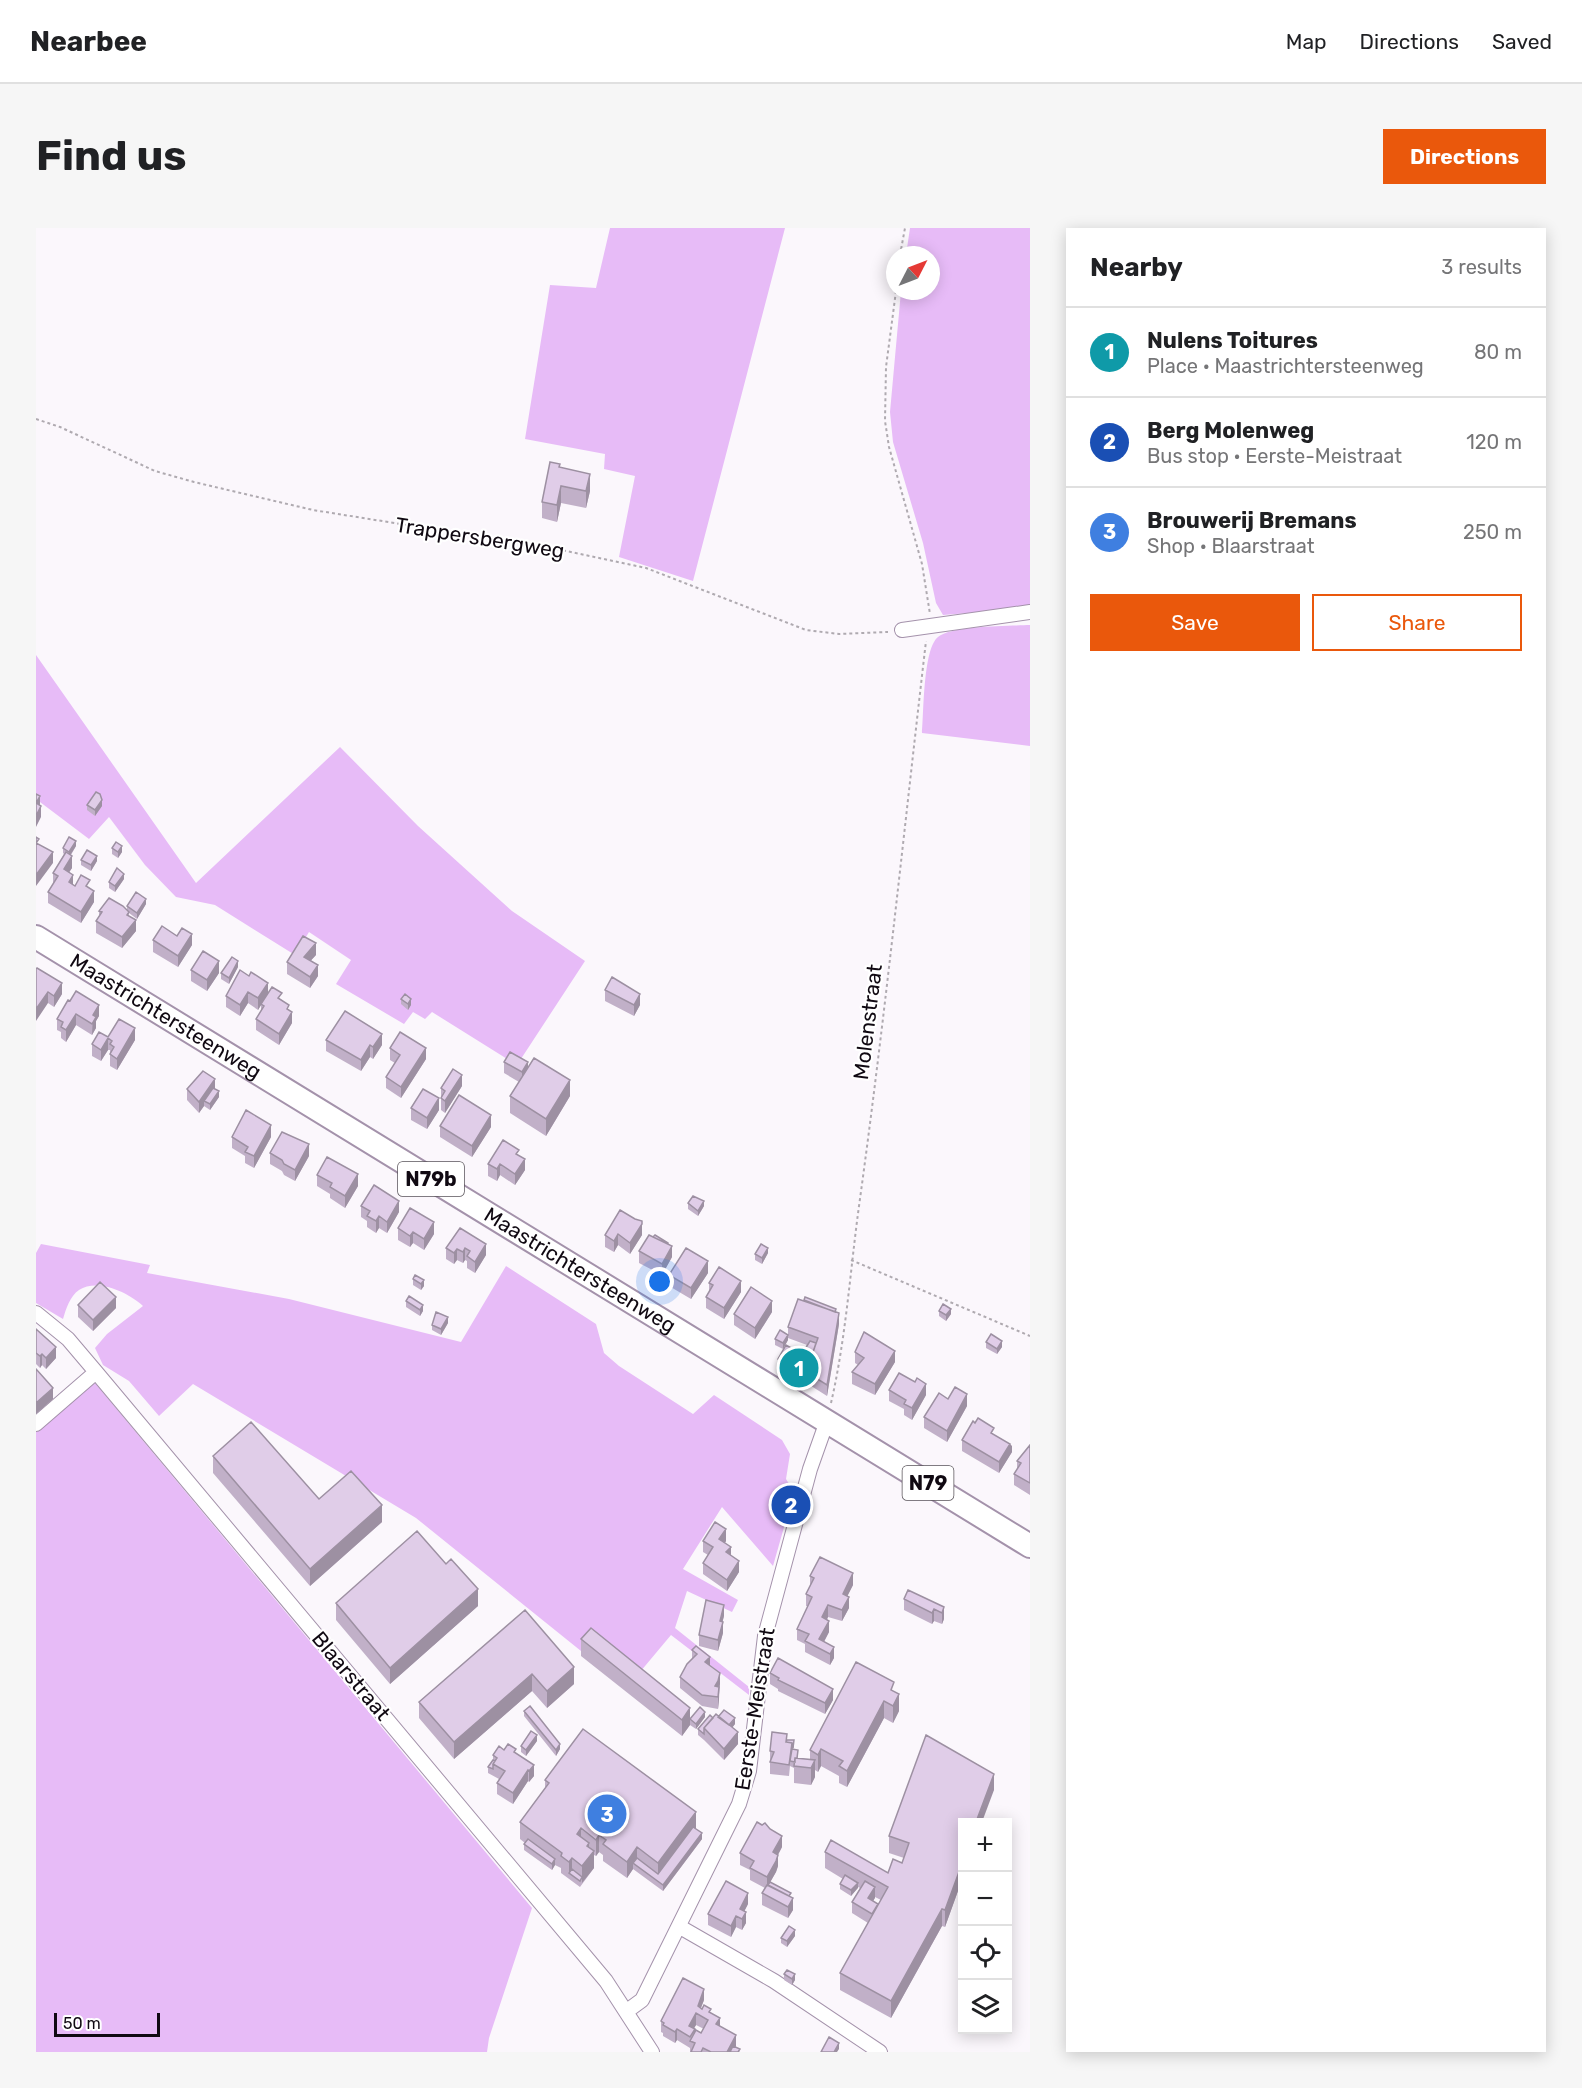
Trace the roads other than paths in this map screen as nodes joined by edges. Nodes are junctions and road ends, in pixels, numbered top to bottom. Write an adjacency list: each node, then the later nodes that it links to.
1 (1030, 612): 2 (street)
2 (902, 630)
3 (36, 937): 6 (main road, Maastrichtersteenweg / N79b)
4 (36, 1313): 5 (street, Blaarstraat)
5 (96, 1372): 7 (street); 10 (street, Blaarstraat)
6 (827, 1421): 8 (main road, Maastrichtersteenweg / N79); 9 (street, Eerste-Meistraat)
7 (36, 1424)
8 (1030, 1546)
9 (680, 1927): 10 (street, Eerste-Meistraat); 12 (street)
10 (627, 2011): 11 (street, Blaarstraat)
11 (647, 2050)
12 (880, 2052)

